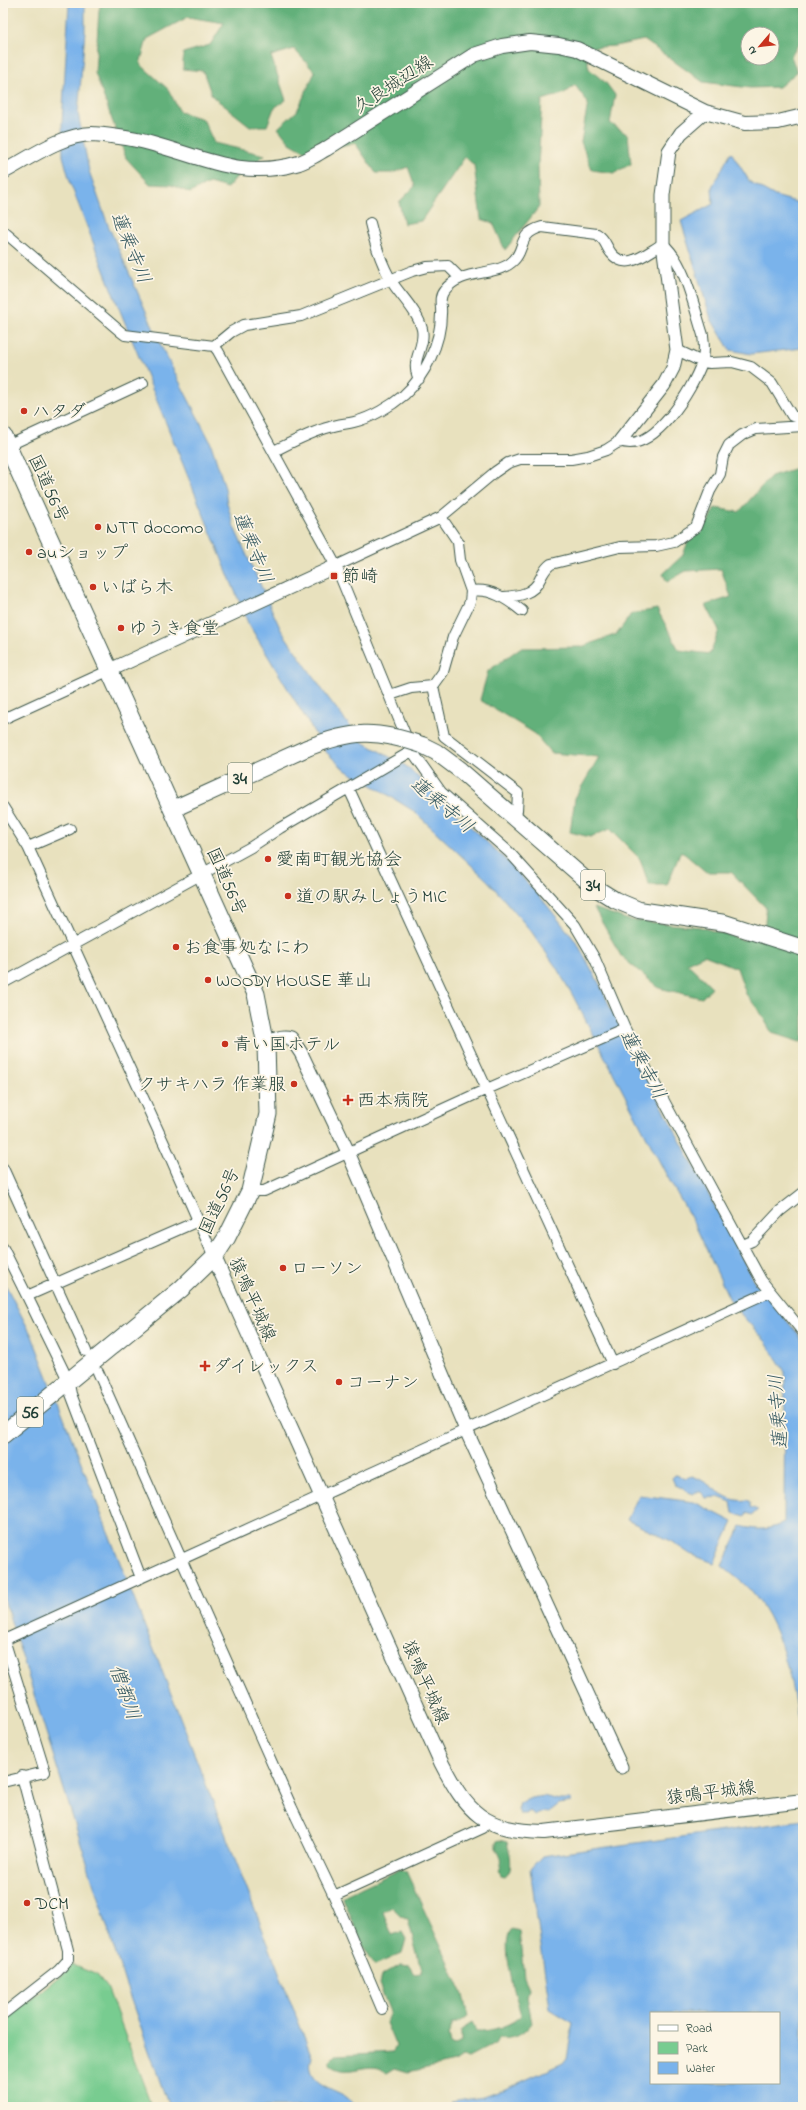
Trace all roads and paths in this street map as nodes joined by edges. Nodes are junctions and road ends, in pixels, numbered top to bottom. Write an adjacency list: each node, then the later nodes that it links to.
1 (705, 112): 2 (main road, 久良城辺線); 3 (main road, 久良城辺線); 6 (street)
2 (803, 116)
3 (3, 172)
4 (370, 223): 8 (street)
5 (3, 231): 9 (street)
6 (663, 244): 7 (street); 10 (street); 11 (street)
7 (459, 277): 8 (street); 12 (street)
8 (391, 280): 9 (street); 12 (street)
9 (214, 346): 18 (street)
10 (677, 350): 11 (street); 16 (street)
11 (702, 362): 14 (street); 16 (street)
12 (419, 379): 18 (street)
13 (142, 383): 17 (street)
14 (803, 419)
15 (803, 426): 22 (street)
16 (620, 441): 19 (street)
17 (4, 443): 24 (highway, 国道56号 / 56)
18 (274, 451): 20 (street)
19 (441, 517): 20 (street); 21 (street)
20 (336, 566): 24 (street); 26 (street)
21 (471, 591): 22 (street); 25 (street)
22 (504, 598): 23 (street)
23 (522, 610)
24 (110, 670): 27 (street); 31 (highway, 国道56号 / 56)
25 (433, 686): 26 (street); 32 (street)
26 (390, 694): 28 (street)
27 (3, 719)
28 (417, 748): 29 (street); 31 (main road, 34, bridge); 37 (main road, 34); 39 (street)
29 (352, 788): 35 (street); 41 (street)
30 (3, 807): 34 (street)
31 (173, 809): 35 (highway, 国道56号 / 56)
32 (517, 811)
33 (70, 829): 34 (street)
34 (28, 847): 36 (street)
35 (203, 874): 36 (street); 40 (highway, 国道56号 / 56)
36 (72, 944): 38 (street); 46 (street)
37 (803, 948)
38 (3, 983)
39 (622, 1030): 41 (street); 47 (street)
40 (266, 1045): 42 (street); 44 (highway, 国道56号 / 56)
41 (487, 1089): 42 (street); 55 (street)
42 (348, 1152): 44 (street); 58 (street)
43 (3, 1168): 50 (street)
44 (250, 1191): 49 (highway, 国道56号 / 56)
45 (803, 1193): 47 (street)
46 (198, 1221): 49 (street); 50 (street)
47 (743, 1245): 51 (street)
48 (3, 1248): 52 (street)
49 (214, 1257): 57 (highway, 国道56号 / 56); 60 (main road, 猿鳴平城線)
50 (54, 1284): 52 (street); 54 (street)
51 (766, 1294): 53 (street); 55 (street)
52 (27, 1296): 57 (street)
53 (803, 1332)
54 (86, 1351)
55 (613, 1364): 58 (street)
56 (98, 1372): 61 (street)
57 (63, 1385): 59 (highway, 国道56号 / 56); 62 (street)
58 (466, 1430): 60 (street); 64 (street)
59 (3, 1435)
60 (321, 1496): 61 (street); 68 (main road, 猿鳴平城線)
61 (181, 1560): 62 (street); 69 (street)
62 (138, 1579): 63 (street)
63 (6, 1638): 65 (street)
64 (621, 1767)
65 (22, 1776): 66 (street); 71 (street)
66 (3, 1782)
67 (803, 1801): 68 (main road, 猿鳴平城線)
68 (486, 1821): 69 (street)
69 (334, 1896): 70 (street)
70 (382, 2009)
71 (3, 2014)

